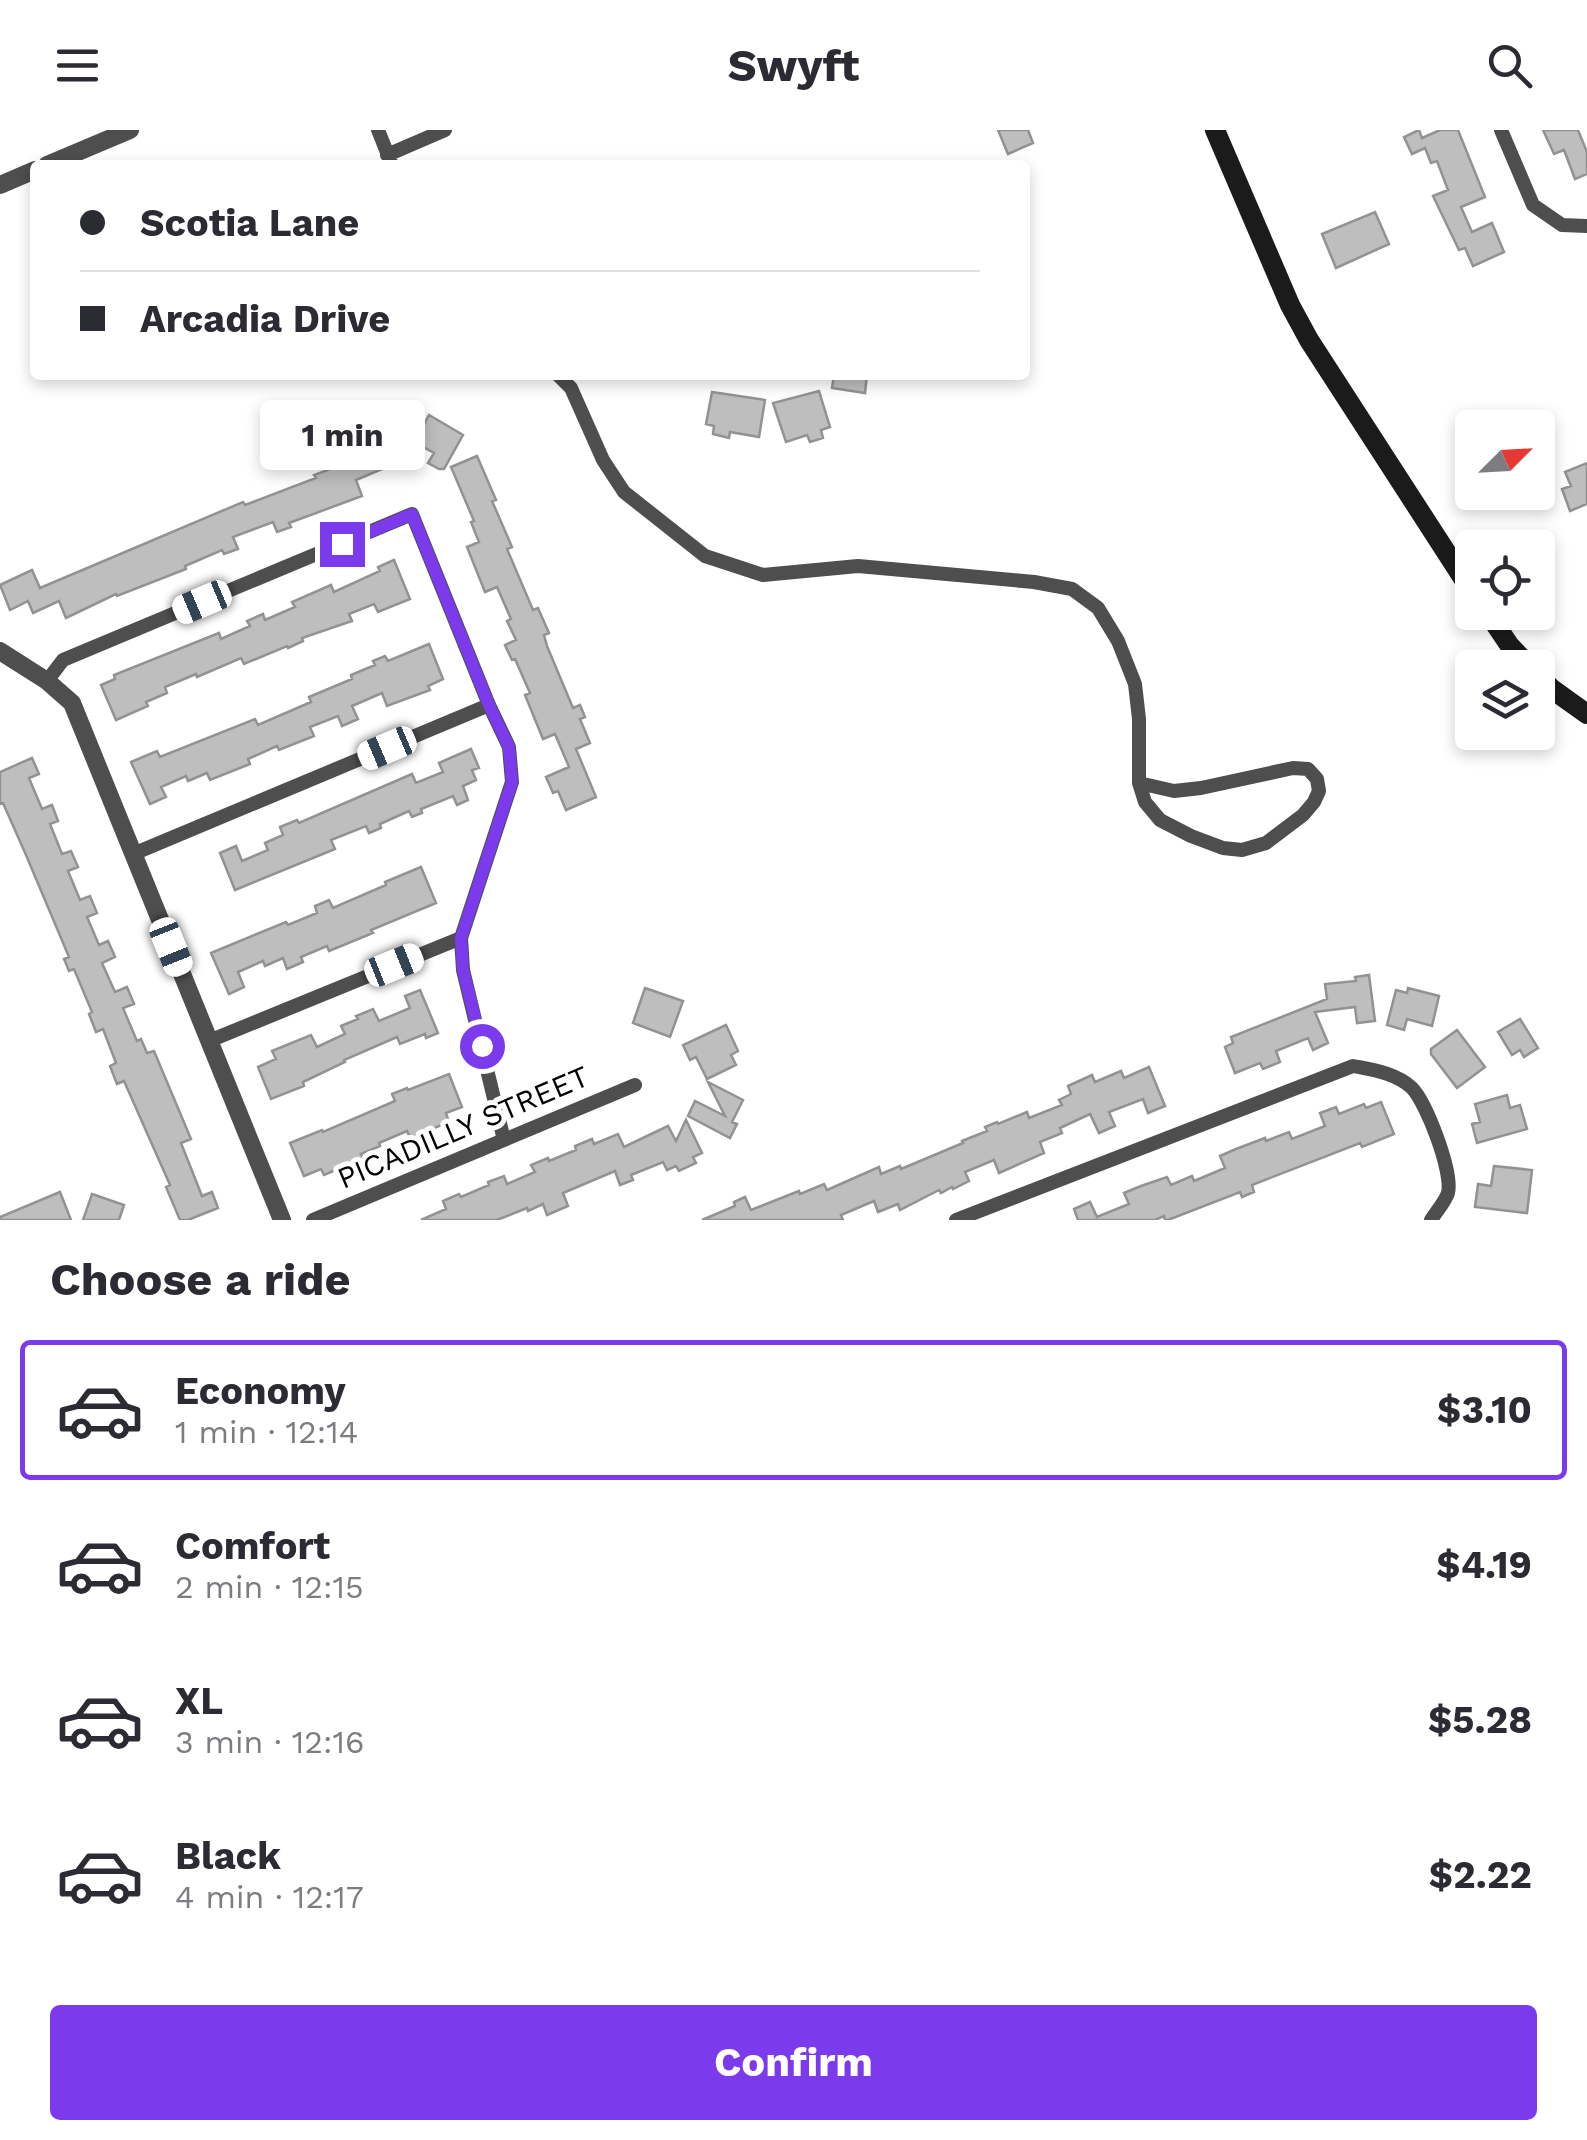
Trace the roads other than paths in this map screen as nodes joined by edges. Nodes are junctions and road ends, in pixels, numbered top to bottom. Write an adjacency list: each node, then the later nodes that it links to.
1 (130, 130): 6 (street)
2 (378, 130): 7 (street)
3 (446, 130): 7 (street)
4 (1215, 130): 12 (main road)
5 (1501, 130): 10 (street)
6 (59, 160)
7 (390, 160)
8 (30, 172): 9 (street)
9 (0, 185)
10 (1587, 226)
11 (563, 380): 18 (street)
12 (1455, 566)
13 (0, 650): 14 (street)
14 (47, 681): 16 (street); 19 (street)
15 (1555, 691): 17 (main road)
16 (489, 705): 19 (street); 20 (street)
17 (1587, 714)
18 (1138, 783): 18 (street)
19 (134, 854): 21 (street)
20 (461, 938): 21 (street); 23 (street)
21 (209, 1041): 24 (street)
22 (635, 1085): 23 (street, PICADILLY STREET)
23 (504, 1140): 25 (street, PICADILLY STREET)
24 (282, 1220)
25 (313, 1220)
26 (956, 1220): 27 (street)
27 (1431, 1220)

